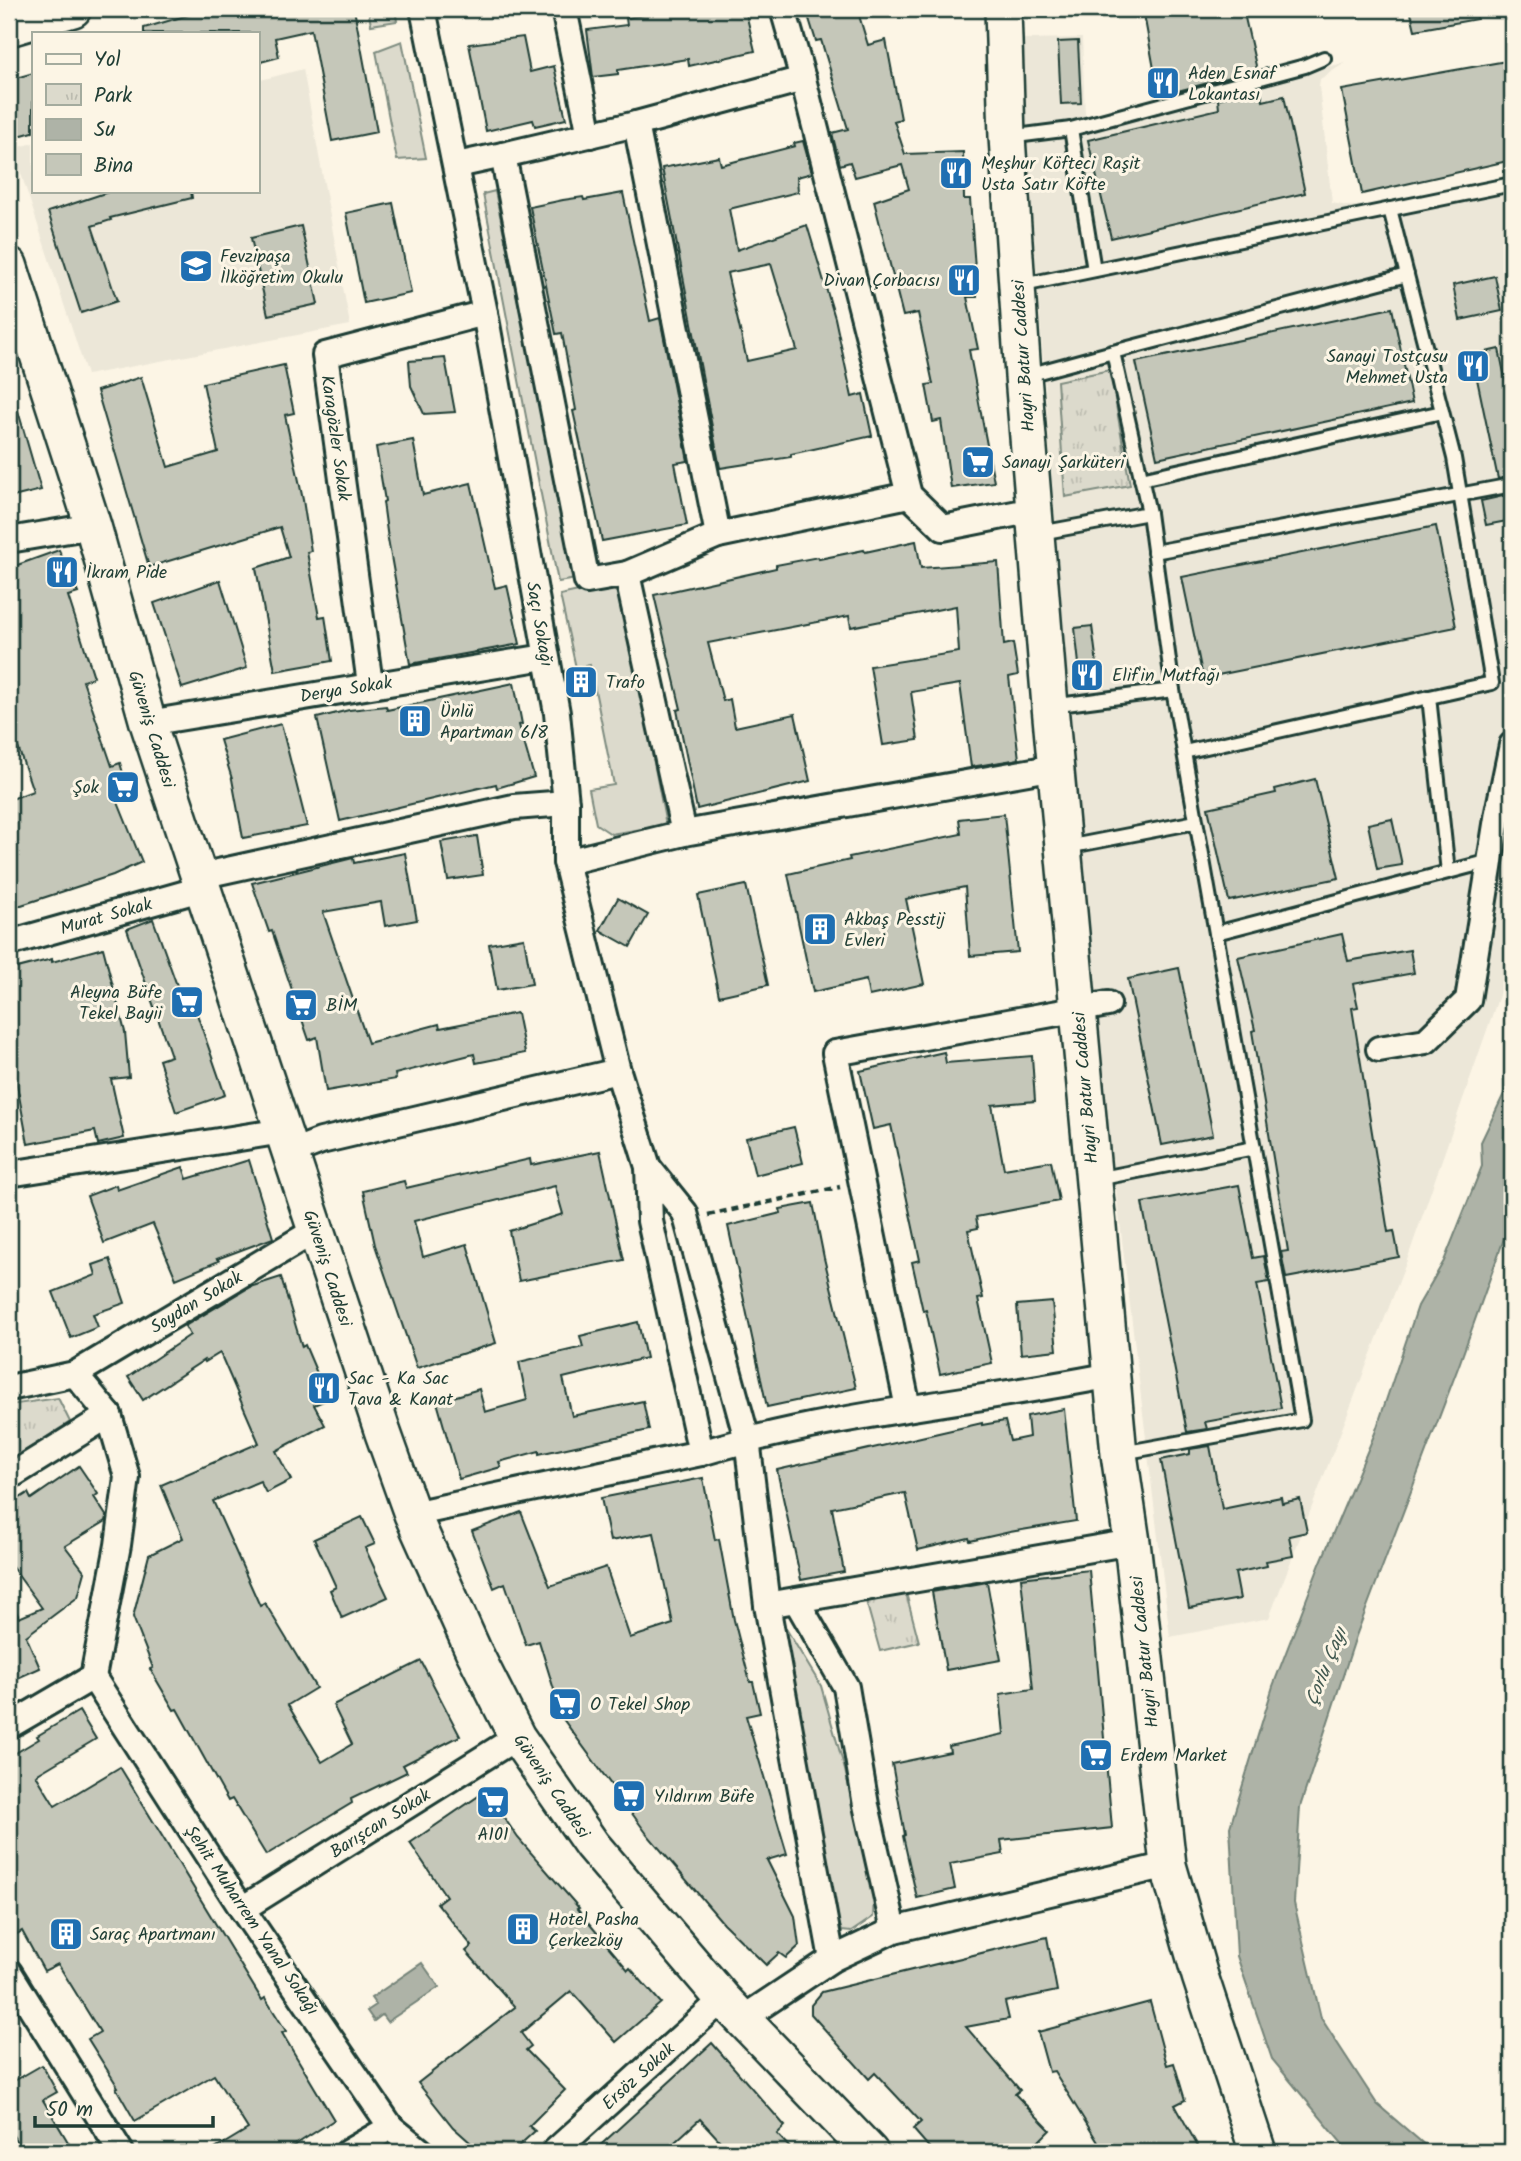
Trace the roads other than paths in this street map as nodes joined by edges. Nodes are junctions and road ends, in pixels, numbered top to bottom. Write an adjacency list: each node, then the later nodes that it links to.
1 (73, 9): 6 (main road)
2 (424, 9): 14 (street, Saçı Sokağı)
3 (564, 9): 11 (street)
4 (783, 9): 8 (street)
5 (1003, 9): 12 (main road, Hayri Batur Caddesi)
6 (9, 28)
7 (1324, 58): 10 (lane)
8 (803, 79): 9 (street); 28 (street)
9 (636, 124): 11 (street); 32 (street)
10 (1070, 129): 12 (lane); 18 (lane)
11 (590, 135): 13 (street)
12 (1007, 137): 20 (main road, Hayri Batur Caddesi)
13 (503, 155): 14 (street); 35 (street)
14 (457, 165): 21 (street, Saçı Sokağı)
15 (1512, 184): 16 (lane)
16 (1390, 209): 18 (lane); 19 (lane)
17 (9, 265): 31 (main road, Güveniş Caddesi)
18 (1094, 271): 20 (lane)
19 (1407, 275): 22 (lane); 24 (lane)
20 (1018, 286): 23 (main road, Hayri Batur Caddesi)
21 (485, 313): 36 (street, Saçı Sokağı); 37 (street, Karagözler Sokak)
22 (1113, 352): 23 (lane); 25 (lane)
23 (1023, 376): 30 (main road, Hayri Batur Caddesi)
24 (1443, 412): 25 (lane); 27 (lane)
25 (1141, 479): 29 (lane)
26 (1512, 485): 27 (lane)
27 (1460, 494): 34 (lane); 39 (lane)
28 (909, 495): 30 (street); 32 (street)
29 (1149, 513): 30 (lane); 34 (lane)
30 (1035, 522): 40 (main road, Hayri Batur Caddesi)
31 (93, 526): 33 (street); 41 (main road, Güveniş Caddesi)
32 (718, 535): 35 (street)
33 (9, 540)
34 (1154, 552): 38 (lane)
35 (628, 574): 47 (street)
36 (545, 656): 37 (street, Derya Sokak); 45 (street, Saçı Sokağı)
37 (370, 684): 41 (street, Derya Sokak)
38 (1173, 690): 40 (lane); 43 (lane)
39 (1429, 697): 43 (lane); 51 (lane)
40 (1050, 706): 44 (main road, Hayri Batur Caddesi)
41 (148, 723): 52 (main road, Güveniş Caddesi)
42 (1512, 745): 49 (street)
43 (1184, 752): 46 (lane)
44 (1056, 767): 47 (street); 48 (main road, Hayri Batur Caddesi)
45 (566, 803): 50 (street, Saçı Sokağı); 52 (street, Murat Sokak)
46 (1196, 822): 48 (lane); 53 (lane)
47 (684, 833): 50 (street)
48 (1063, 848): 55 (main road, Hayri Batur Caddesi)
49 (1490, 861): 51 (lane); 56 (street)
50 (566, 862): 57 (street, Saçı Sokağı)
51 (1448, 872): 53 (lane)
52 (202, 882): 54 (street, Murat Sokak); 58 (main road, Güveniş Caddesi)
53 (1216, 933): 59 (lane)
54 (9, 943)
55 (1093, 1007): 62 (main road, Hayri Batur Caddesi); 67 (street)
56 (1379, 1049)
57 (618, 1071): 58 (street); 60 (street, Saçı Sokağı)
58 (287, 1142): 61 (street); 63 (main road, Güveniş Caddesi)
59 (1254, 1148): 62 (lane); 71 (lane)
60 (648, 1167): 69 (street); 70 (street)
61 (9, 1174)
62 (1094, 1180): 65 (main road, Hayri Batur Caddesi)
63 (316, 1230): 64 (street, Soydan Sokak); 73 (main road, Güveniş Caddesi)
64 (75, 1374): 66 (street, Soydan Sokak); 68 (street)
65 (1112, 1375): 67 (street); 71 (main road, Hayri Batur Caddesi)
66 (9, 1388)
67 (908, 1408): 69 (street)
68 (109, 1415): 72 (street); 77 (street)
69 (747, 1439): 70 (street); 76 (street)
70 (701, 1453): 73 (street)
71 (1119, 1454): 74 (main road, Hayri Batur Caddesi)
72 (9, 1477)
73 (412, 1514): 79 (main road, Güveniş Caddesi)
74 (1132, 1542): 75 (street); 80 (main road, Hayri Batur Caddesi)
75 (796, 1600): 76 (street); 82 (street)
76 (767, 1605): 83 (street)
77 (93, 1677): 78 (street); 81 (street, Şehit Muharrem Yanal Sokağı)
78 (9, 1727)
79 (517, 1737): 81 (street, Barışcan Sokak); 85 (main road, Güveniş Caddesi)
80 (1168, 1865): 82 (street, Ersöz Sokak); 92 (main road, Hayri Batur Caddesi)
81 (242, 1909): 86 (street, Şehit Muharrem Yanal Sokağı)
82 (894, 1930): 83 (street, Ersöz Sokak)
83 (832, 1959): 85 (street, Ersöz Sokak)
84 (9, 1972): 87 (street)
85 (733, 2009): 90 (street, Ersöz Sokak); 91 (main road, Güveniş Caddesi)
86 (391, 2127): 88 (street); 89 (street, Şehit Muharrem Yanal Sokağı)
87 (121, 2152)
88 (348, 2152)
89 (422, 2152)
90 (554, 2152)
91 (870, 2152)
92 (1258, 2152)

